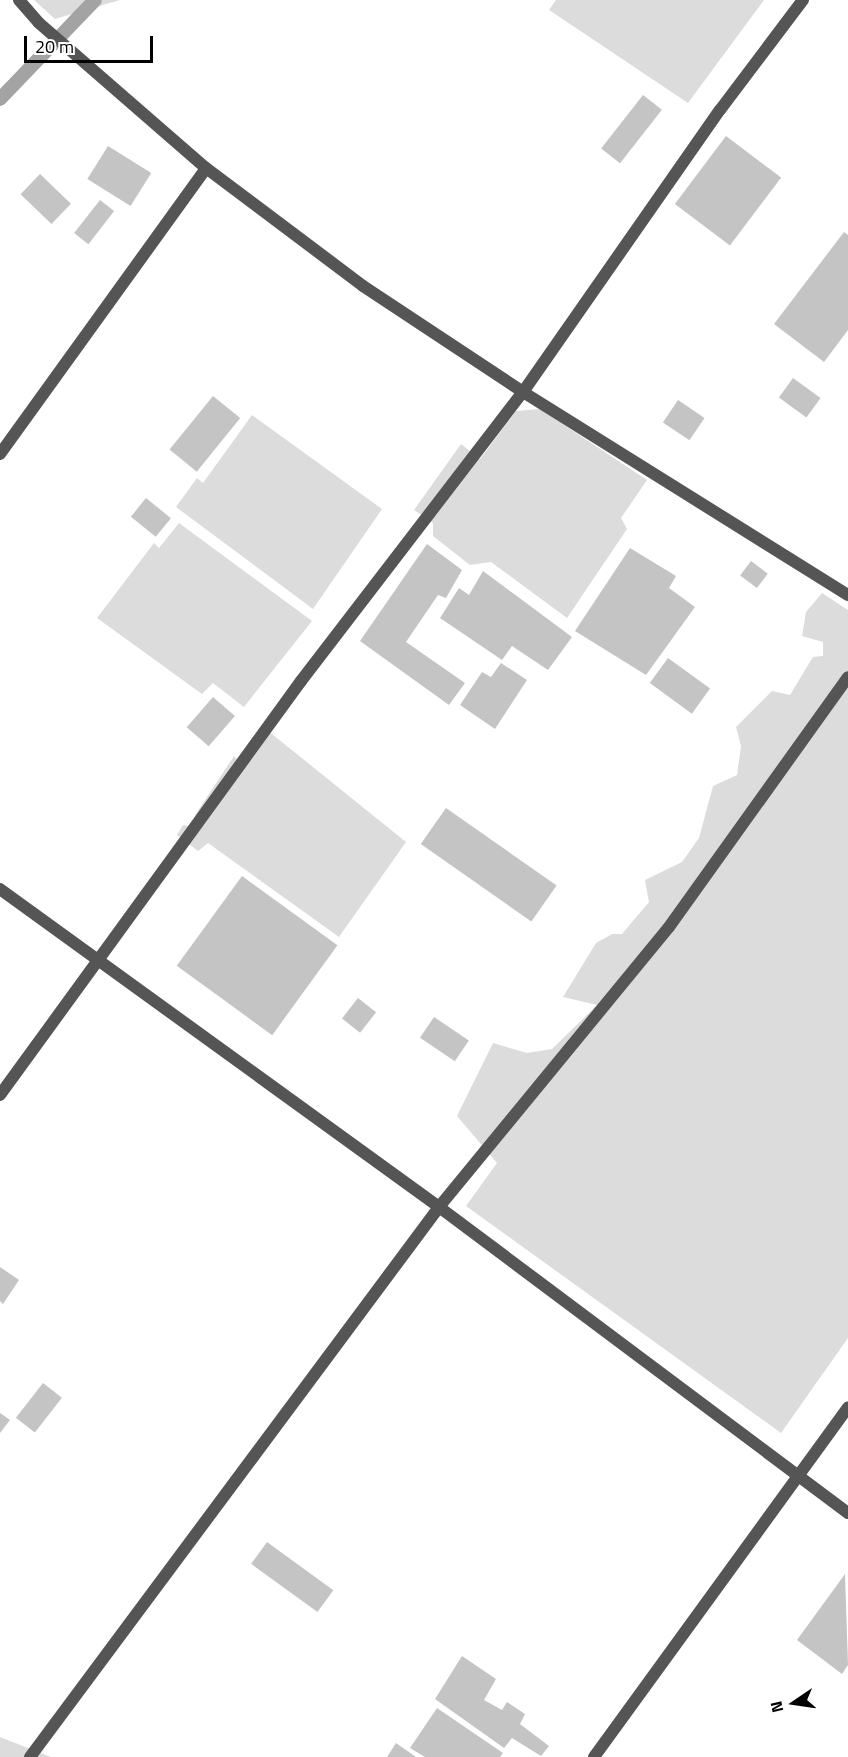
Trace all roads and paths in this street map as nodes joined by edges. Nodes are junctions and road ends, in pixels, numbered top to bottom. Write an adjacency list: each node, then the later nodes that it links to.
1 (19, 0): 3 (street)
2 (803, 0): 4 (street)
3 (206, 168): 4 (street); 5 (street)
4 (523, 392): 6 (street); 9 (street)
5 (0, 454)
6 (848, 595)
7 (848, 677): 11 (street)
8 (0, 889): 9 (street)
9 (95, 960): 10 (street); 11 (street)
10 (0, 1095)
11 (439, 1207): 13 (street); 15 (street)
12 (848, 1407): 13 (street)
13 (798, 1475): 14 (street); 16 (street)
14 (848, 1514)
15 (30, 1757)
16 (594, 1757)

